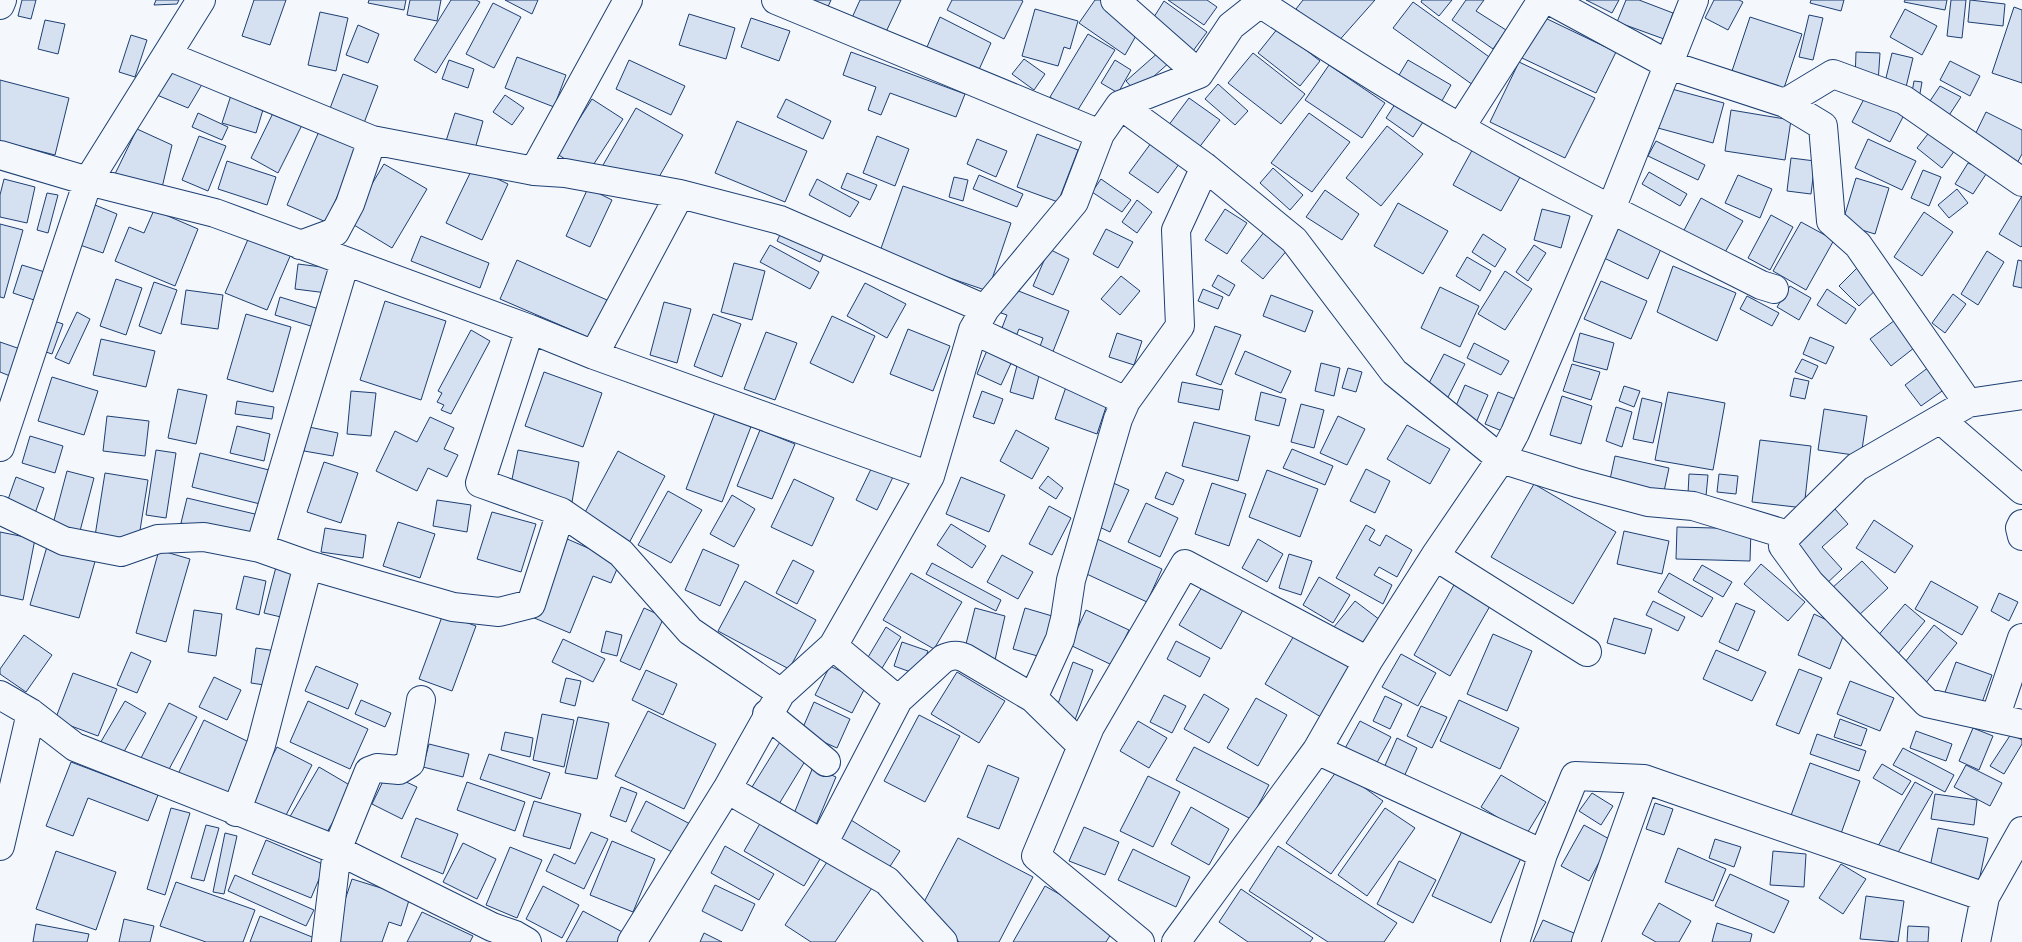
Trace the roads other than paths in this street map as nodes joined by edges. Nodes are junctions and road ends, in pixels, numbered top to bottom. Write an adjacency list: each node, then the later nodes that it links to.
1 (2, 0): 10 (street)
2 (201, 0): 11 (street)
3 (628, 0): 21 (street)
4 (776, 0): 17 (street)
5 (1115, 0): 13 (street)
6 (1542, 0): 16 (street)
7 (1549, 0): 12 (street)
8 (1694, 0): 12 (street)
9 (1262, 2): 13 (street); 16 (street)
10 (0, 5)
11 (168, 56): 18 (street); 22 (street)
12 (1670, 65): 14 (street); 25 (street)
13 (1199, 74): 15 (street)
14 (1785, 103): 23 (street); 34 (street)
15 (1120, 105): 17 (street); 20 (street)
16 (1460, 128): 25 (street)
17 (1100, 134): 29 (street)
18 (372, 140): 21 (street); 26 (street)
19 (0, 155): 22 (street)
20 (1205, 167): 33 (street); 37 (street)
21 (534, 171): 24 (street)
22 (88, 181): 26 (street); 36 (street)
23 (2022, 182)
24 (680, 194): 29 (street); 31 (street)
25 (1610, 209): 28 (street); 37 (street)
26 (300, 245): 27 (street)
27 (345, 262): 30 (street); 45 (street)
28 (1774, 290)
29 (979, 319): 33 (street); 38 (street)
30 (530, 329): 31 (street); 41 (street)
31 (594, 355): 38 (street)
32 (2022, 395): 34 (street)
33 (1126, 402): 53 (street)
34 (1968, 403): 35 (street)
35 (1941, 420): 39 (street); 43 (street)
36 (0, 447)
37 (1501, 459): 43 (street); 46 (street)
38 (930, 476): 49 (street)
39 (2022, 490)
40 (0, 510): 45 (street)
41 (561, 512): 47 (street); 56 (street)
42 (2022, 524): 44 (street)
43 (1788, 535): 58 (street)
44 (2022, 536)
45 (260, 548): 47 (street)
46 (1435, 556): 50 (street); 51 (street)
47 (308, 566): 65 (street)
48 (2022, 638): 58 (street)
49 (833, 646): 55 (street); 56 (street)
50 (1587, 652)
51 (1368, 661): 60 (street); 61 (street)
52 (0, 695): 57 (street)
53 (1033, 698): 55 (street); 60 (street)
54 (421, 700): 69 (street)
55 (898, 700): 67 (street)
56 (774, 703): 62 (street); 64 (street)
57 (31, 713): 65 (street); 68 (street)
58 (1995, 718): 59 (street)
59 (2022, 724)
60 (1082, 746): 77 (street)
61 (1317, 750): 70 (street); 78 (street)
62 (826, 762)
63 (1644, 779): 70 (street); 71 (street); 80 (street)
64 (727, 789): 67 (street); 75 (street)
65 (236, 812): 69 (street)
66 (2022, 831): 71 (street)
67 (823, 844): 76 (street)
68 (0, 846)
69 (337, 850): 72 (street); 73 (street)
70 (1542, 854): 79 (street)
71 (1985, 898): 81 (street)
72 (488, 934): 74 (street)
73 (326, 942)
74 (527, 942)
75 (632, 942)
76 (943, 942)
77 (1140, 942)
78 (1176, 942)
79 (1515, 942)
80 (1586, 942)
81 (1976, 942)

